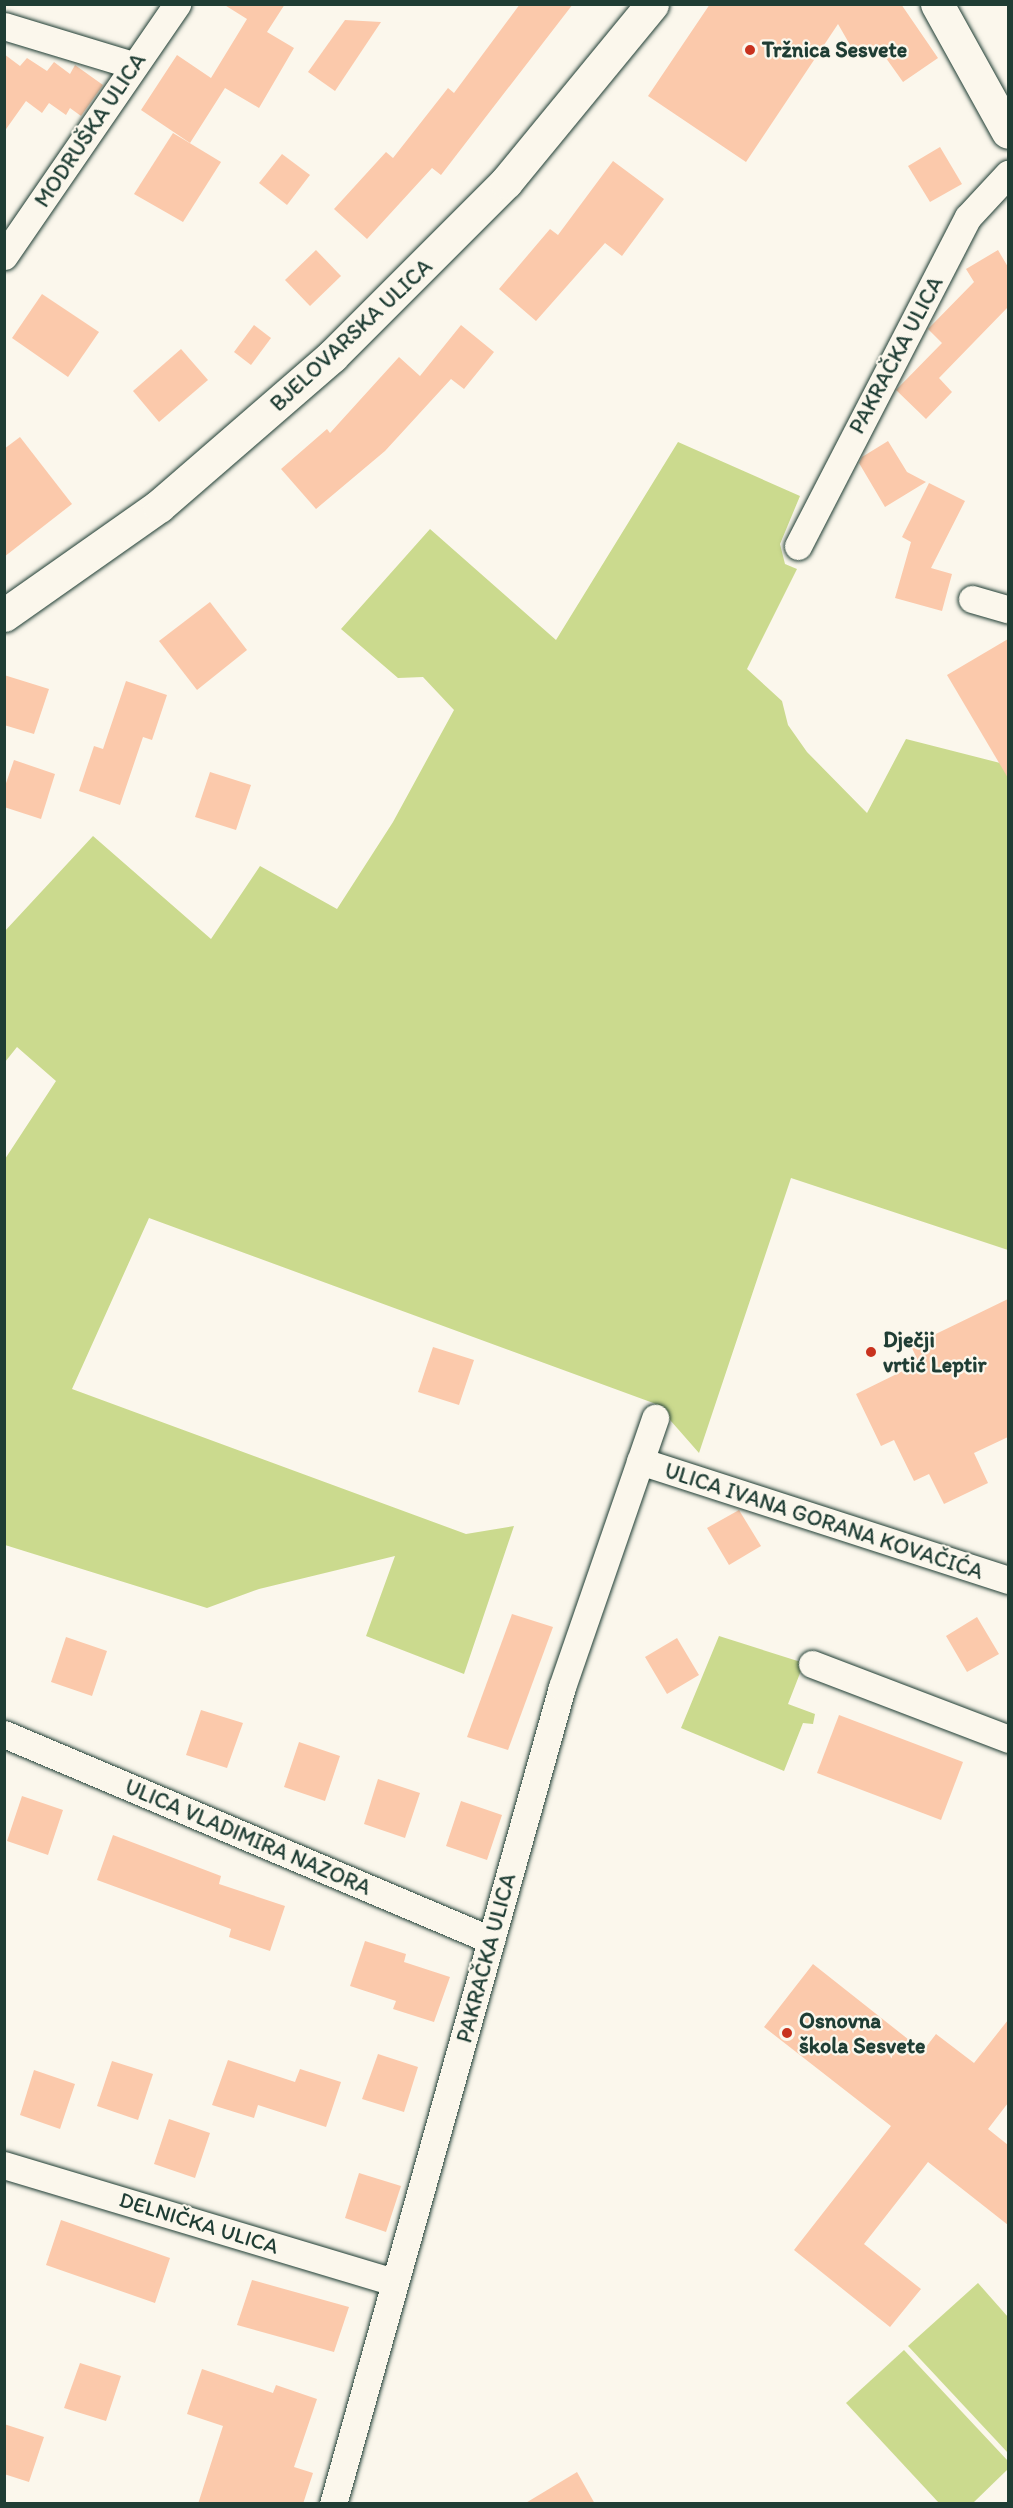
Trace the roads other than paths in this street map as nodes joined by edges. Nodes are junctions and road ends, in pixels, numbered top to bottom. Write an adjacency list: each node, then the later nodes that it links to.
1 (177, 4): 5 (street, MODRUŠKA ULICA)
2 (652, 4): 12 (main road, BJELOVARSKA ULICA)
3 (937, 4): 6 (main road)
4 (4, 26): 5 (street)
5 (132, 65): 8 (street, MODRUŠKA ULICA)
6 (1008, 132)
7 (1008, 174): 9 (street, PAKRAČKA ULICA)
8 (4, 256)
9 (798, 546)
10 (972, 599): 11 (street)
11 (1008, 609)
12 (4, 615)
13 (655, 1418): 14 (street, PAKRAČKA ULICA)
14 (640, 1461): 15 (street, ULICA IVANA GORANA KOVAČIĆA); 19 (street, PAKRAČKA ULICA)
15 (1008, 1580)
16 (812, 1664): 18 (street)
17 (4, 1734): 19 (street, ULICA VLADIMIRA NAZORA)
18 (1008, 1739)
19 (491, 1941): 21 (street, PAKRAČKA ULICA)
20 (4, 2165): 21 (street, DELNIČKA ULICA)
21 (394, 2282): 22 (street, PAKRAČKA ULICA)
22 (333, 2504)

